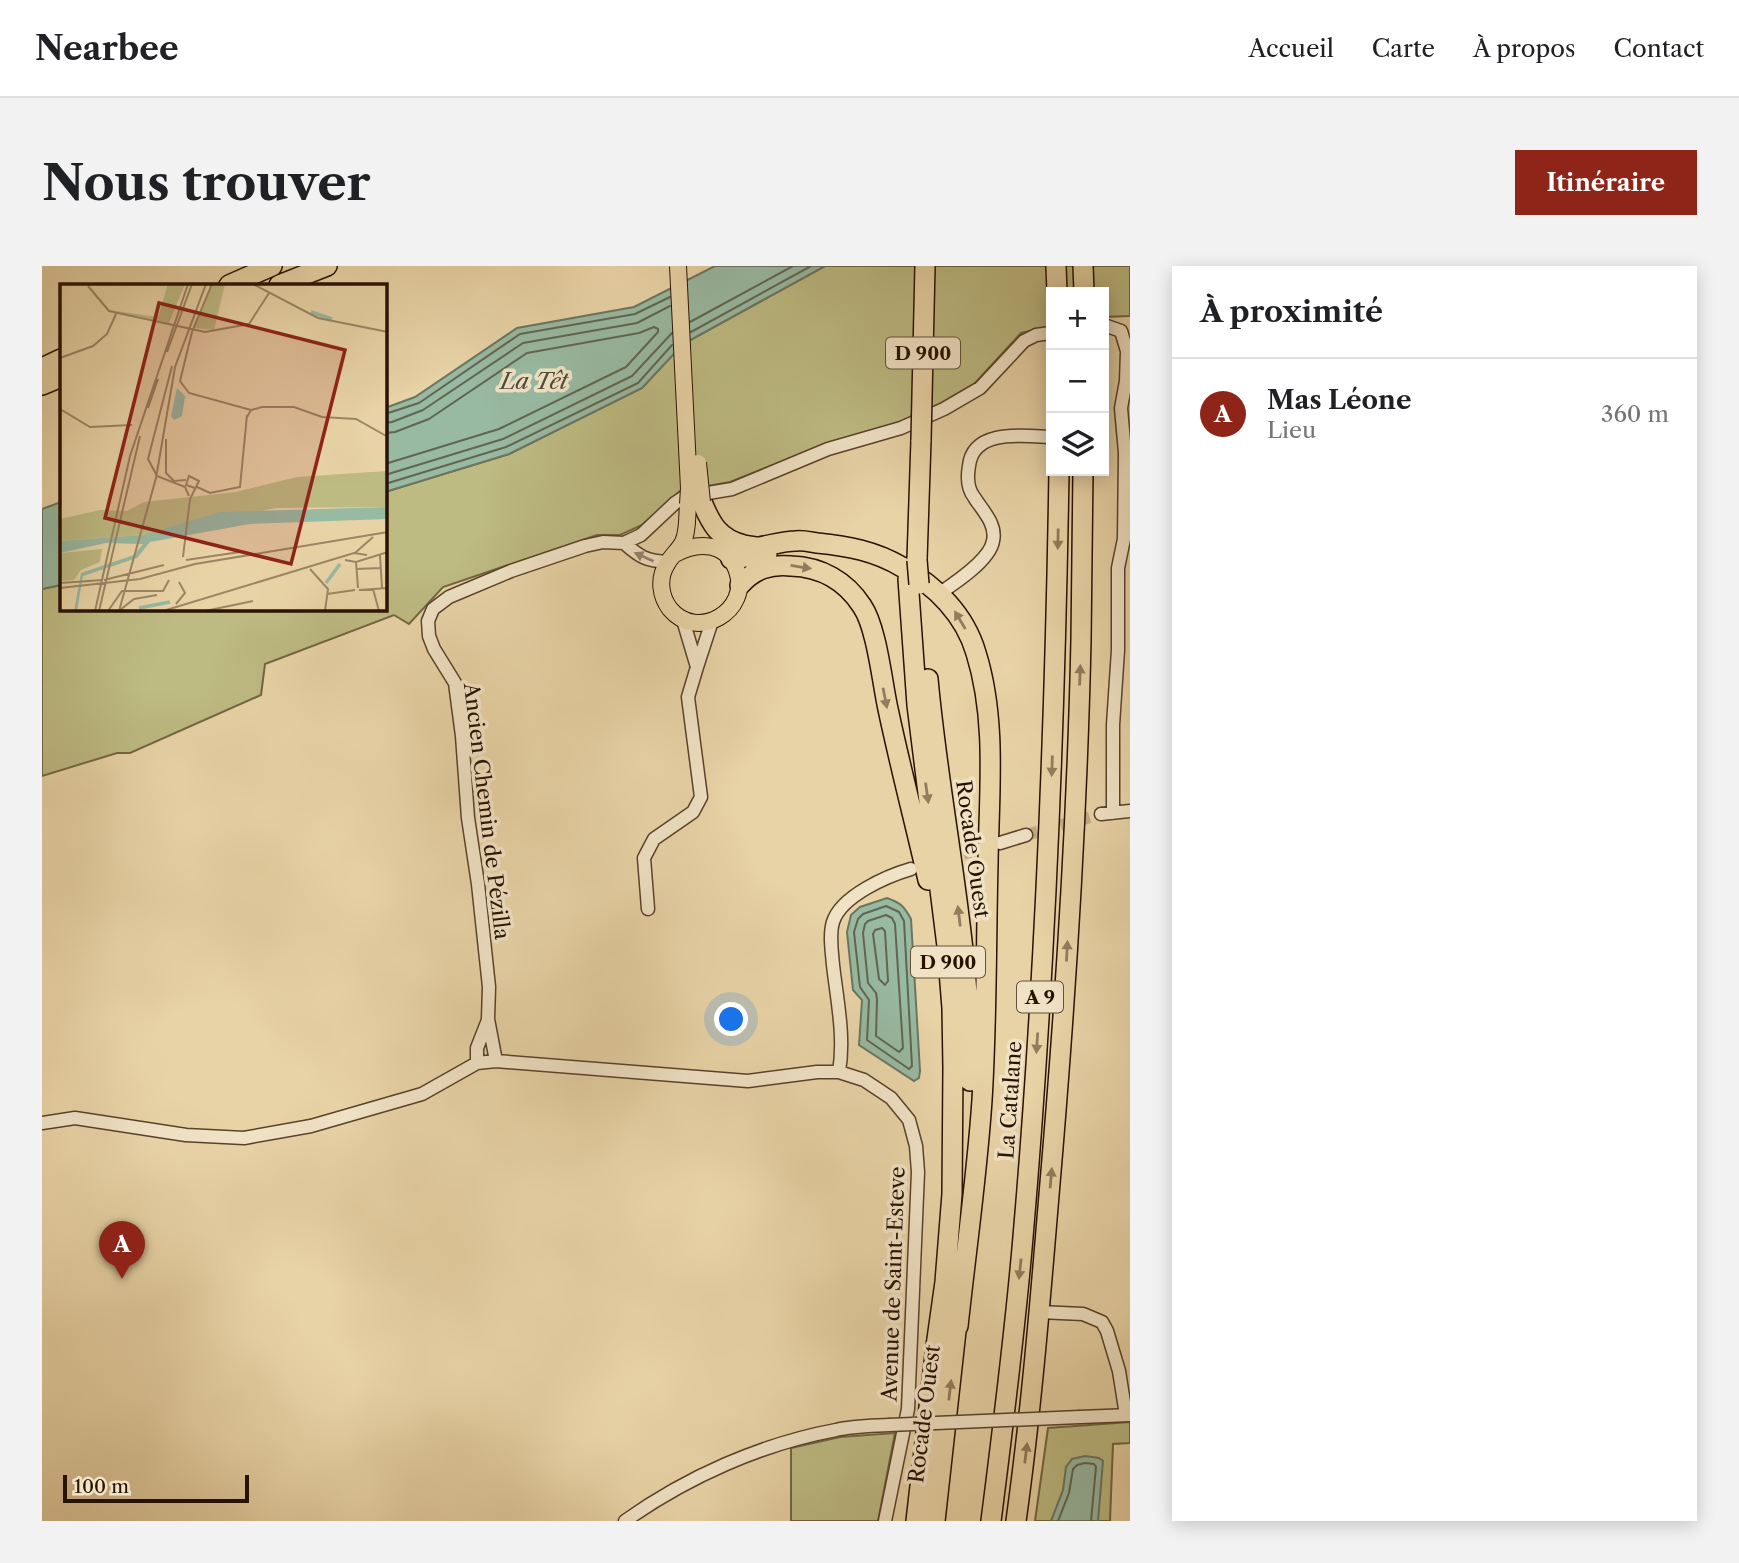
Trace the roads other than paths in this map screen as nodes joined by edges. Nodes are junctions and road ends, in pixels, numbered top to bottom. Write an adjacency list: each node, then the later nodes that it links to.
1 (263, 266): 11 (highway)
2 (272, 266): 12 (highway)
3 (309, 266): 13 (highway)
4 (327, 266): 14 (highway)
5 (678, 266): 27 (main road, bridge)
6 (688, 266): 27 (main road, bridge)
7 (915, 266): 24 (highway, Rocade Ouest / D 900)
8 (925, 266): 24 (highway, Rocade Ouest / D 900, bridge)
9 (1056, 266): 15 (highway)
10 (1083, 266): 16 (highway)
11 (229, 284)
12 (229, 284)
13 (269, 284)
14 (282, 284)
15 (1057, 287)
16 (1084, 287)
17 (1109, 327): 38 (street)
18 (1046, 334): 28 (street)
19 (60, 359): 20 (highway)
20 (42, 368)
21 (60, 377): 22 (highway)
22 (42, 385)
23 (1046, 437): 34 (street)
24 (916, 440): 32 (highway, Rocade Ouest / D 900, bridge)
25 (1059, 476): 56 (highway, La Catalane / A 9, one-way to 56)
26 (1083, 476): 48 (highway, A 9, one-way to 26)
27 (695, 503): 29 (highway); 30 (main road); 31 (main road)
28 (624, 543): 31 (street, one-way to 28); 43 (street, Ancien Chemin de Pézilla)
29 (841, 545): 30 (highway); 34 (highway)
30 (727, 556): 31 (main road); 33 (main road)
31 (671, 558): 35 (main road)
32 (913, 581): 49 (highway, Rocade Ouest / D 900, one-way to 32); 50 (highway, Rocade Ouest / D 900, one-way to 50)
33 (740, 585): 36 (main road); 50 (highway, one-way to 50)
34 (940, 593): 49 (highway, one-way to 34)
35 (684, 620): 36 (main road); 37 (street)
36 (712, 621): 37 (street)
37 (697, 667): 42 (street)
38 (1130, 811)
39 (1026, 835): 40 (street)
40 (1000, 843)
41 (911, 869): 46 (street)
42 (648, 909)
43 (488, 1019): 44 (street, Ancien Chemin de Pézilla); 45 (street, Ancien Chemin de Pézilla)
44 (496, 1060): 45 (street, Avenue de Saint-Esteve); 46 (street, Avenue de Saint-Esteve)
45 (477, 1063): 47 (street)
46 (839, 1072): 53 (street, Avenue de Saint-Esteve)
47 (42, 1123)
48 (1040, 1312): 51 (street); 57 (highway, A 9, one-way to 48)
49 (958, 1326): 55 (highway, Rocade Ouest / D 900, one-way to 49)
50 (936, 1346): 54 (highway, Rocade Ouest / D 900)
51 (1128, 1415): 52 (street, bridge)
52 (625, 1521)
53 (885, 1521)
54 (916, 1521)
55 (935, 1521)
56 (991, 1521)
57 (1016, 1521)

